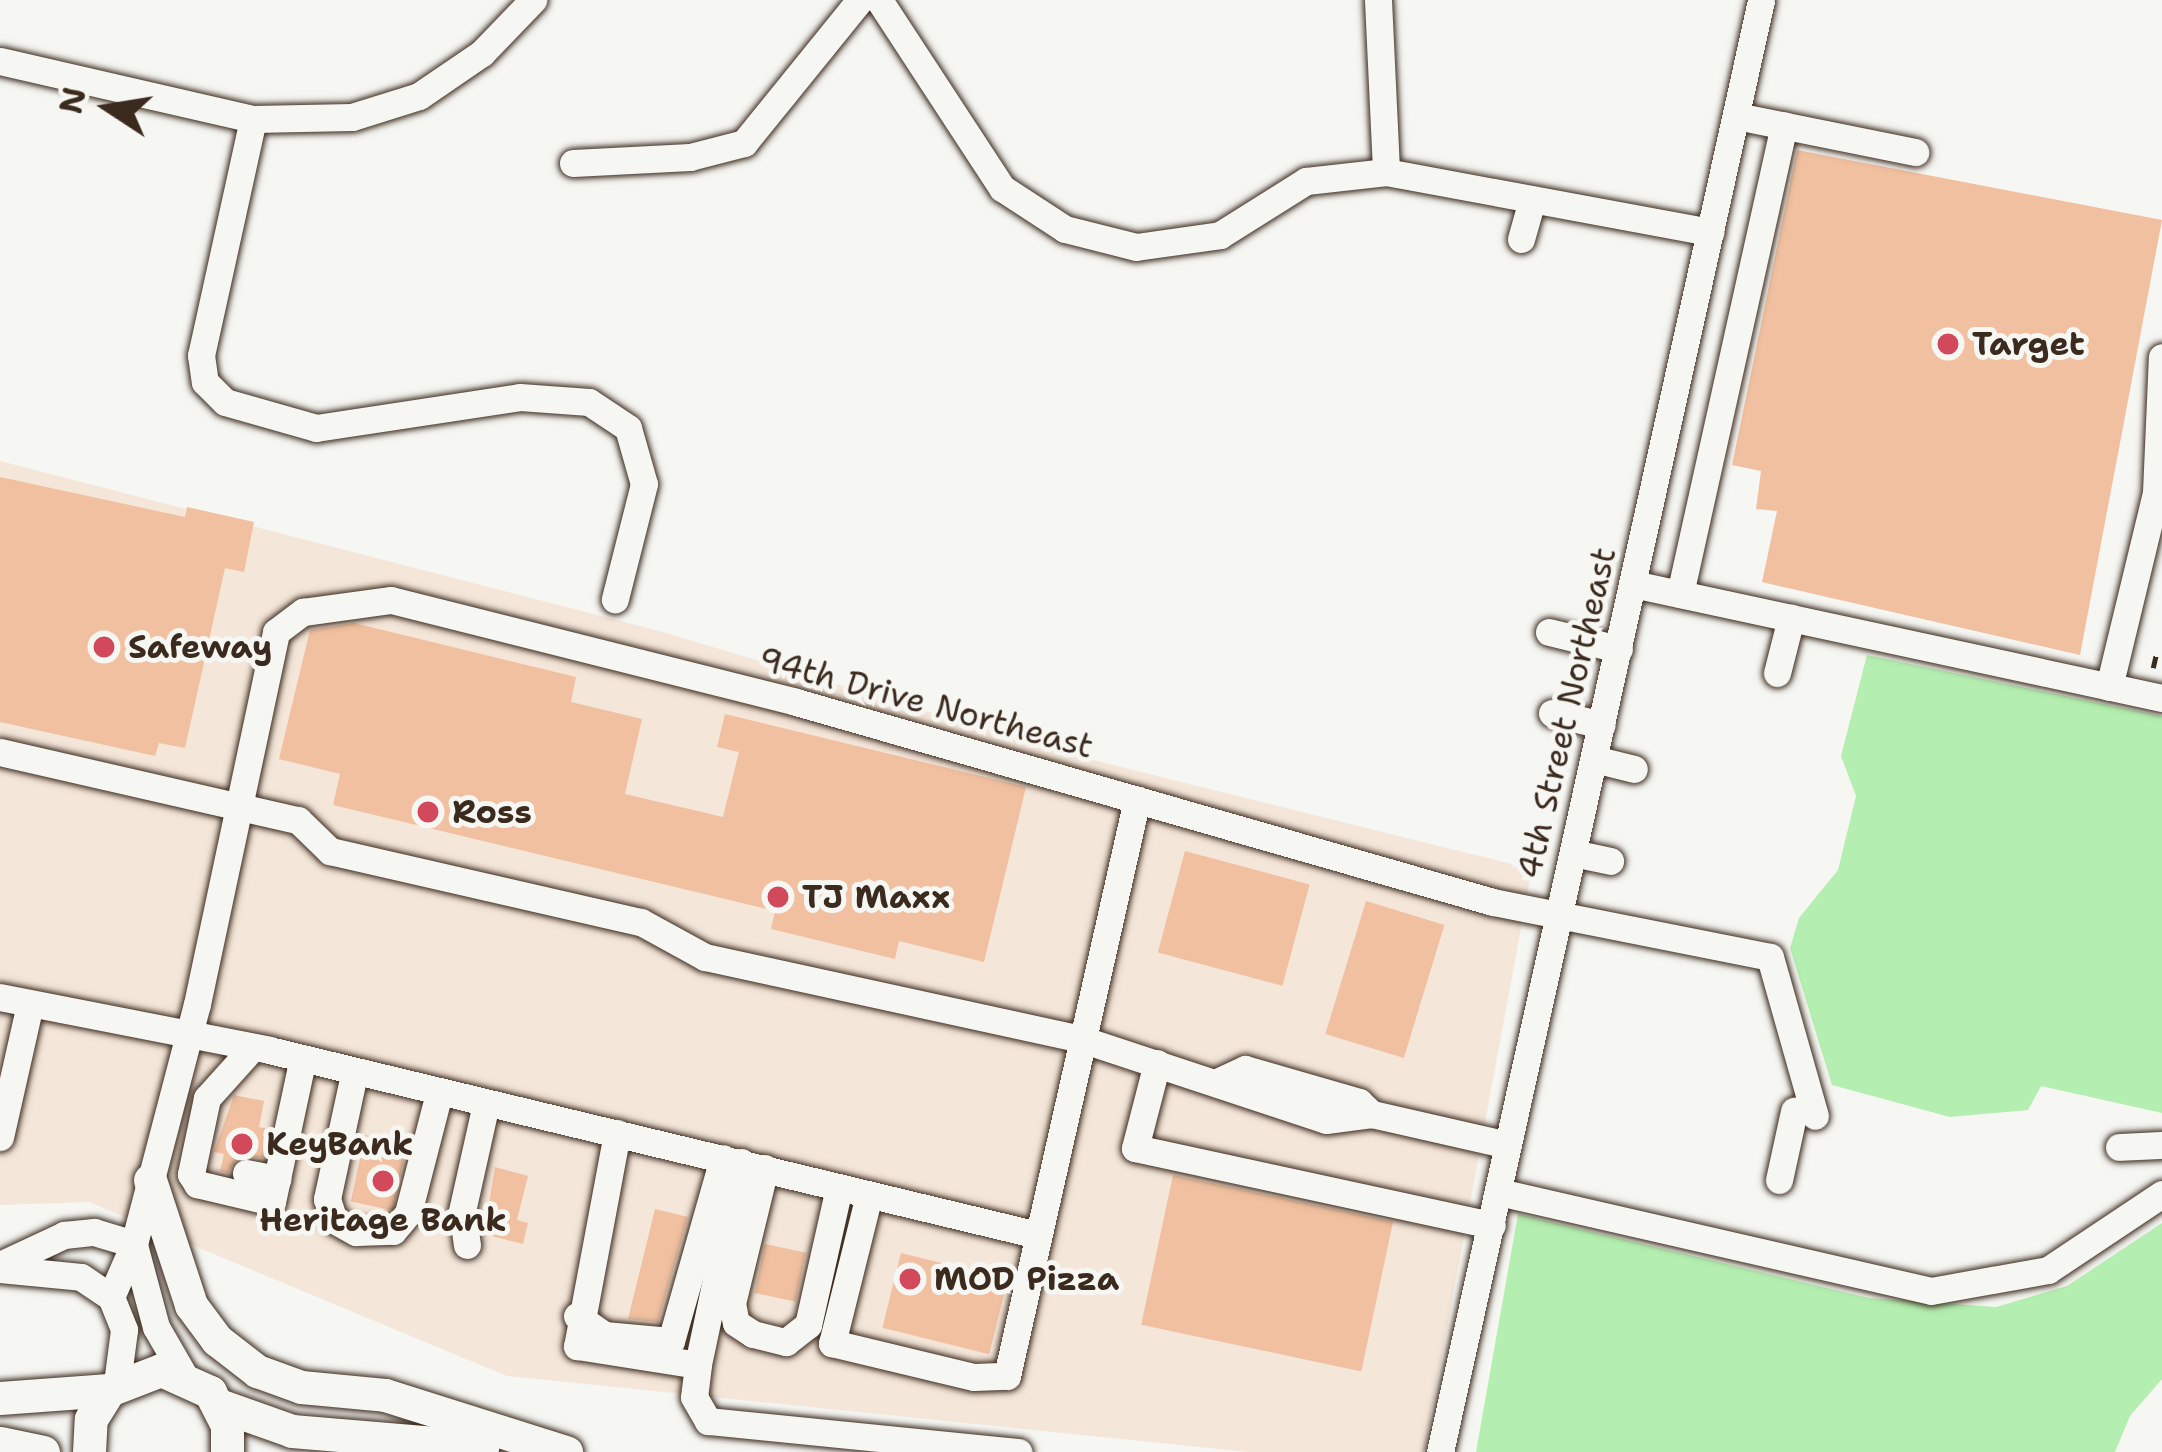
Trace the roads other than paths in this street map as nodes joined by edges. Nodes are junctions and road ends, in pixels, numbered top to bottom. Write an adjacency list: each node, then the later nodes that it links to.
1 (533, 0): 8 (street)
2 (860, 0): 11 (street)
3 (879, 0): 12 (street)
4 (1378, 0): 12 (street)
5 (1761, 0): 7 (street, 4th Street Northeast)
6 (0, 62): 8 (street)
7 (1736, 116): 9 (street); 14 (street, 4th Street Northeast)
8 (253, 119): 19 (street)
9 (1784, 125): 10 (street); 18 (street)
10 (1915, 152)
11 (573, 164)
12 (1386, 172): 13 (street)
13 (1532, 200): 14 (street); 15 (street)
14 (1711, 232): 17 (street, 4th Street Northeast)
15 (1521, 238)
16 (2162, 357): 25 (street)
17 (1633, 584): 18 (street); 22 (street, 4th Street Northeast)
18 (1679, 594): 20 (street)
19 (615, 599)
20 (1791, 618): 23 (street); 25 (street)
21 (1549, 632): 22 (street)
22 (1619, 649): 27 (street, 4th Street Northeast)
23 (1777, 673)
24 (2157, 686): 25 (street)
25 (2109, 687)
26 (1552, 713): 27 (street)
27 (1602, 725): 29 (street, 4th Street Northeast)
28 (0, 752): 32 (street)
29 (1594, 759): 30 (street); 33 (street, 4th Street Northeast)
30 (1634, 769)
31 (1138, 799): 32 (street, 94th Drive Northeast); 35 (street, 94th Drive Northeast); 39 (street)
32 (241, 806): 38 (street); 39 (street)
33 (1573, 853): 34 (street); 35 (street, 4th Street Northeast)
34 (1610, 861)
35 (1560, 910): 48 (street, 4th Street Northeast); 55 (street, 94th Drive Northeast)
36 (0, 998): 37 (street)
37 (30, 1004): 38 (street); 47 (street)
38 (187, 1034): 40 (street); 54 (street)
39 (1082, 1039): 42 (street); 61 (street)
40 (253, 1047): 41 (street); 52 (street)
41 (303, 1058): 43 (street); 53 (street)
42 (1157, 1064): 48 (street); 60 (street)
43 (354, 1074): 44 (street); 44 (street)
44 (439, 1093): 45 (street)
45 (486, 1104): 46 (street); 63 (street)
46 (617, 1133): 51 (street); 66 (street)
47 (0, 1137)
48 (1508, 1145): 57 (street, 4th Street Northeast)
49 (2162, 1145): 50 (street)
50 (2119, 1147)
51 (743, 1163): 56 (street); 56 (street); 66 (street); 67 (street)
52 (220, 1168): 53 (street); 53 (street)
53 (277, 1179)
54 (151, 1180): 62 (street); 78 (main road)
55 (1779, 1180)
56 (838, 1187): 59 (street)
57 (1499, 1192): 58 (street); 60 (street, 4th Street Northeast)
58 (2162, 1194)
59 (869, 1195): 61 (street); 61 (street)
60 (1492, 1225): 73 (street, 4th Street Northeast)
61 (1038, 1235)
62 (134, 1244): 64 (street); 65 (street); 68 (street)
63 (467, 1245)
64 (0, 1268): 65 (street)
65 (111, 1297): 69 (street)
66 (577, 1316): 67 (street)
67 (698, 1365): 79 (street)
68 (184, 1374): 69 (main road); 71 (main road)
69 (113, 1386): 70 (main road); 75 (main road)
70 (0, 1398)
71 (219, 1405): 76 (main road); 77 (main road)
72 (0, 1443): 74 (main road)
73 (1442, 1450)
74 (43, 1452)
75 (89, 1452)
76 (227, 1452)
77 (518, 1452)
78 (566, 1452)
79 (1018, 1452)

